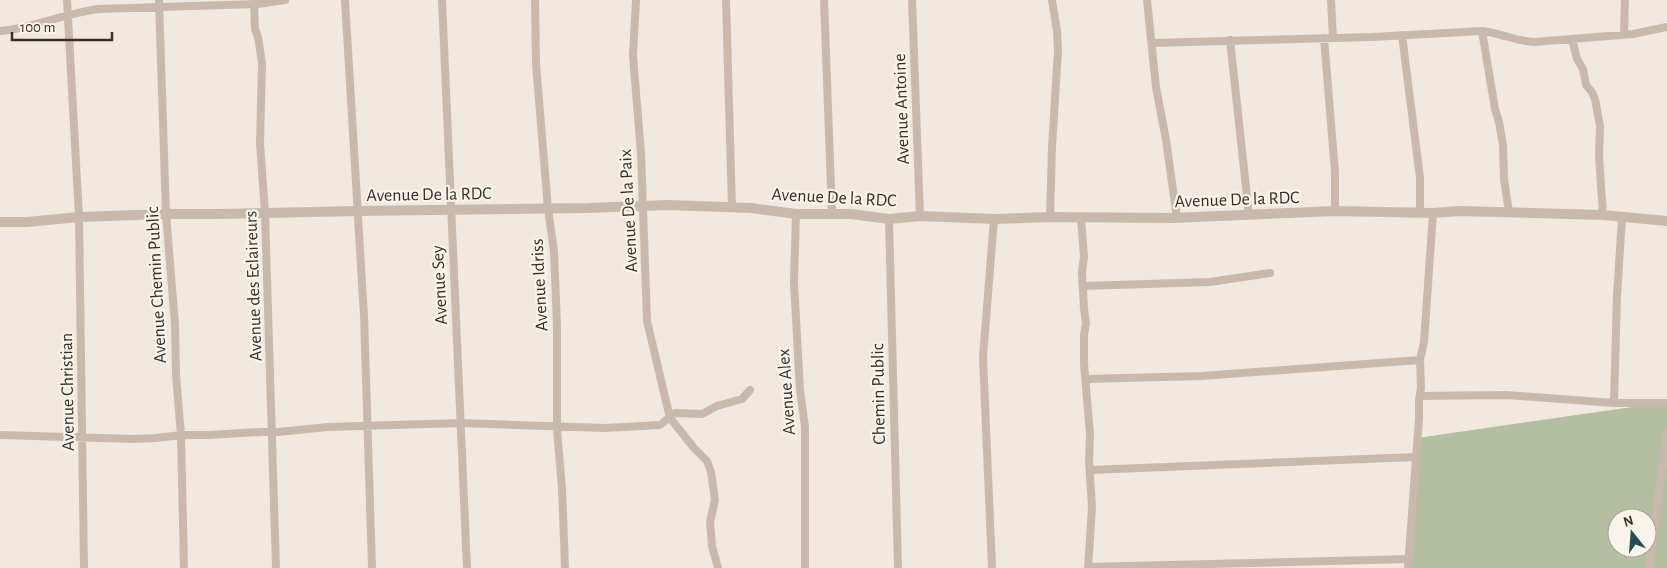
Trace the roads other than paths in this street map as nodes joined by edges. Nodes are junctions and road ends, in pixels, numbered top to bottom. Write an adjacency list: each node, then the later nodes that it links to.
1 (67, 0): 16 (street, Avenue Christian)
2 (285, 0): 15 (street)
3 (345, 0): 31 (street)
4 (442, 0): 30 (street, Avenue Sey)
5 (536, 0): 29 (street, Avenue Idriss)
6 (636, 0): 27 (street, Avenue De la Paix)
7 (726, 0): 28 (street)
8 (824, 0): 39 (street)
9 (912, 0): 42 (street, Avenue Antoine)
10 (1052, 0): 45 (street)
11 (1147, 0): 26 (street)
12 (1332, 0): 23 (street)
13 (1625, 0): 20 (street)
14 (159, 3): 15 (street); 16 (street); 37 (street, Avenue Chemin Public)
15 (254, 4): 35 (street, Avenue des Eclaireurs)
16 (68, 15): 18 (street); 41 (street, Avenue Christian)
17 (1667, 27): 20 (street)
18 (0, 31)
19 (1482, 31): 21 (street); 24 (street); 34 (street)
20 (1624, 34): 24 (street)
21 (1402, 35): 23 (street); 33 (street)
22 (1324, 38): 23 (street); 25 (street); 32 (street)
23 (1333, 38)
24 (1572, 39): 40 (street)
25 (1230, 40): 26 (street); 43 (street)
26 (1152, 43): 47 (street)
27 (643, 206): 28 (street, Avenue De la RDC); 29 (street, Avenue De la RDC); 60 (street, Avenue De la Paix)
28 (732, 208): 38 (street, Avenue De la RDC)
29 (548, 209): 30 (street, Avenue De la RDC); 62 (street, Avenue Idriss)
30 (450, 210): 31 (street, Avenue De la RDC); 61 (street, Avenue Sey)
31 (357, 211): 35 (street, Avenue De la RDC); 63 (street)
32 (1335, 211): 33 (street, Avenue De la RDC); 43 (street, Avenue De la RDC)
33 (1420, 211): 36 (street, Avenue De la RDC)
34 (1509, 212): 36 (street, Avenue De la RDC); 40 (street, Avenue De la RDC)
35 (265, 213): 37 (street, Avenue De la RDC); 65 (street, Avenue des Eclaireurs)
36 (1433, 213): 54 (street)
37 (166, 214): 41 (street, Avenue De la RDC); 67 (street, Avenue Chemin Public)
38 (796, 214): 39 (street, Avenue De la RDC); 80 (street, Avenue Alex)
39 (832, 214): 48 (street, Avenue De la RDC)
40 (1603, 215): 44 (street, Avenue De la RDC)
41 (80, 216): 51 (street, Avenue De la RDC); 68 (street, Avenue Christian)
42 (920, 216): 48 (street, Avenue De la RDC); 49 (street, Avenue De la RDC)
43 (1250, 216): 47 (street, Avenue De la RDC)
44 (1622, 216): 50 (street, Avenue De la RDC); 58 (street)
45 (1050, 217): 46 (street, Avenue De la RDC); 49 (street, Avenue De la RDC)
46 (1081, 218): 47 (street, Avenue De la RDC); 53 (street)
47 (1177, 218)
48 (889, 219): 81 (street, Chemin Public)
49 (994, 219): 82 (street)
50 (1667, 221)
51 (0, 222)
52 (1270, 273): 53 (street)
53 (1083, 286): 55 (street)
54 (1420, 360): 55 (street); 57 (street)
55 (1086, 379): 70 (street)
56 (750, 390): 60 (street)
57 (1420, 396): 58 (street); 69 (street)
58 (1614, 403): 59 (street)
59 (1667, 403)
60 (670, 418): 62 (street); 79 (street)
61 (461, 423): 62 (street); 63 (street); 77 (street, Avenue Sey)
62 (558, 425): 78 (street, Avenue Idriss)
63 (366, 426): 65 (street); 76 (street)
64 (1667, 431): 84 (street)
65 (273, 432): 67 (street); 75 (street, Avenue des Eclaireurs)
66 (0, 435): 68 (street)
67 (181, 435): 68 (street); 74 (street, Avenue Chemin Public)
68 (82, 438): 73 (street, Avenue Christian)
69 (1416, 457): 70 (street); 71 (street)
70 (1090, 470): 72 (street)
71 (1409, 559): 72 (street); 83 (street)
72 (1088, 567)
73 (84, 568)
74 (184, 568)
75 (276, 568)
76 (372, 568)
77 (467, 568)
78 (565, 568)
79 (718, 568)
80 (805, 568)
81 (898, 568)
82 (992, 568)
83 (1408, 568)
84 (1649, 568)

